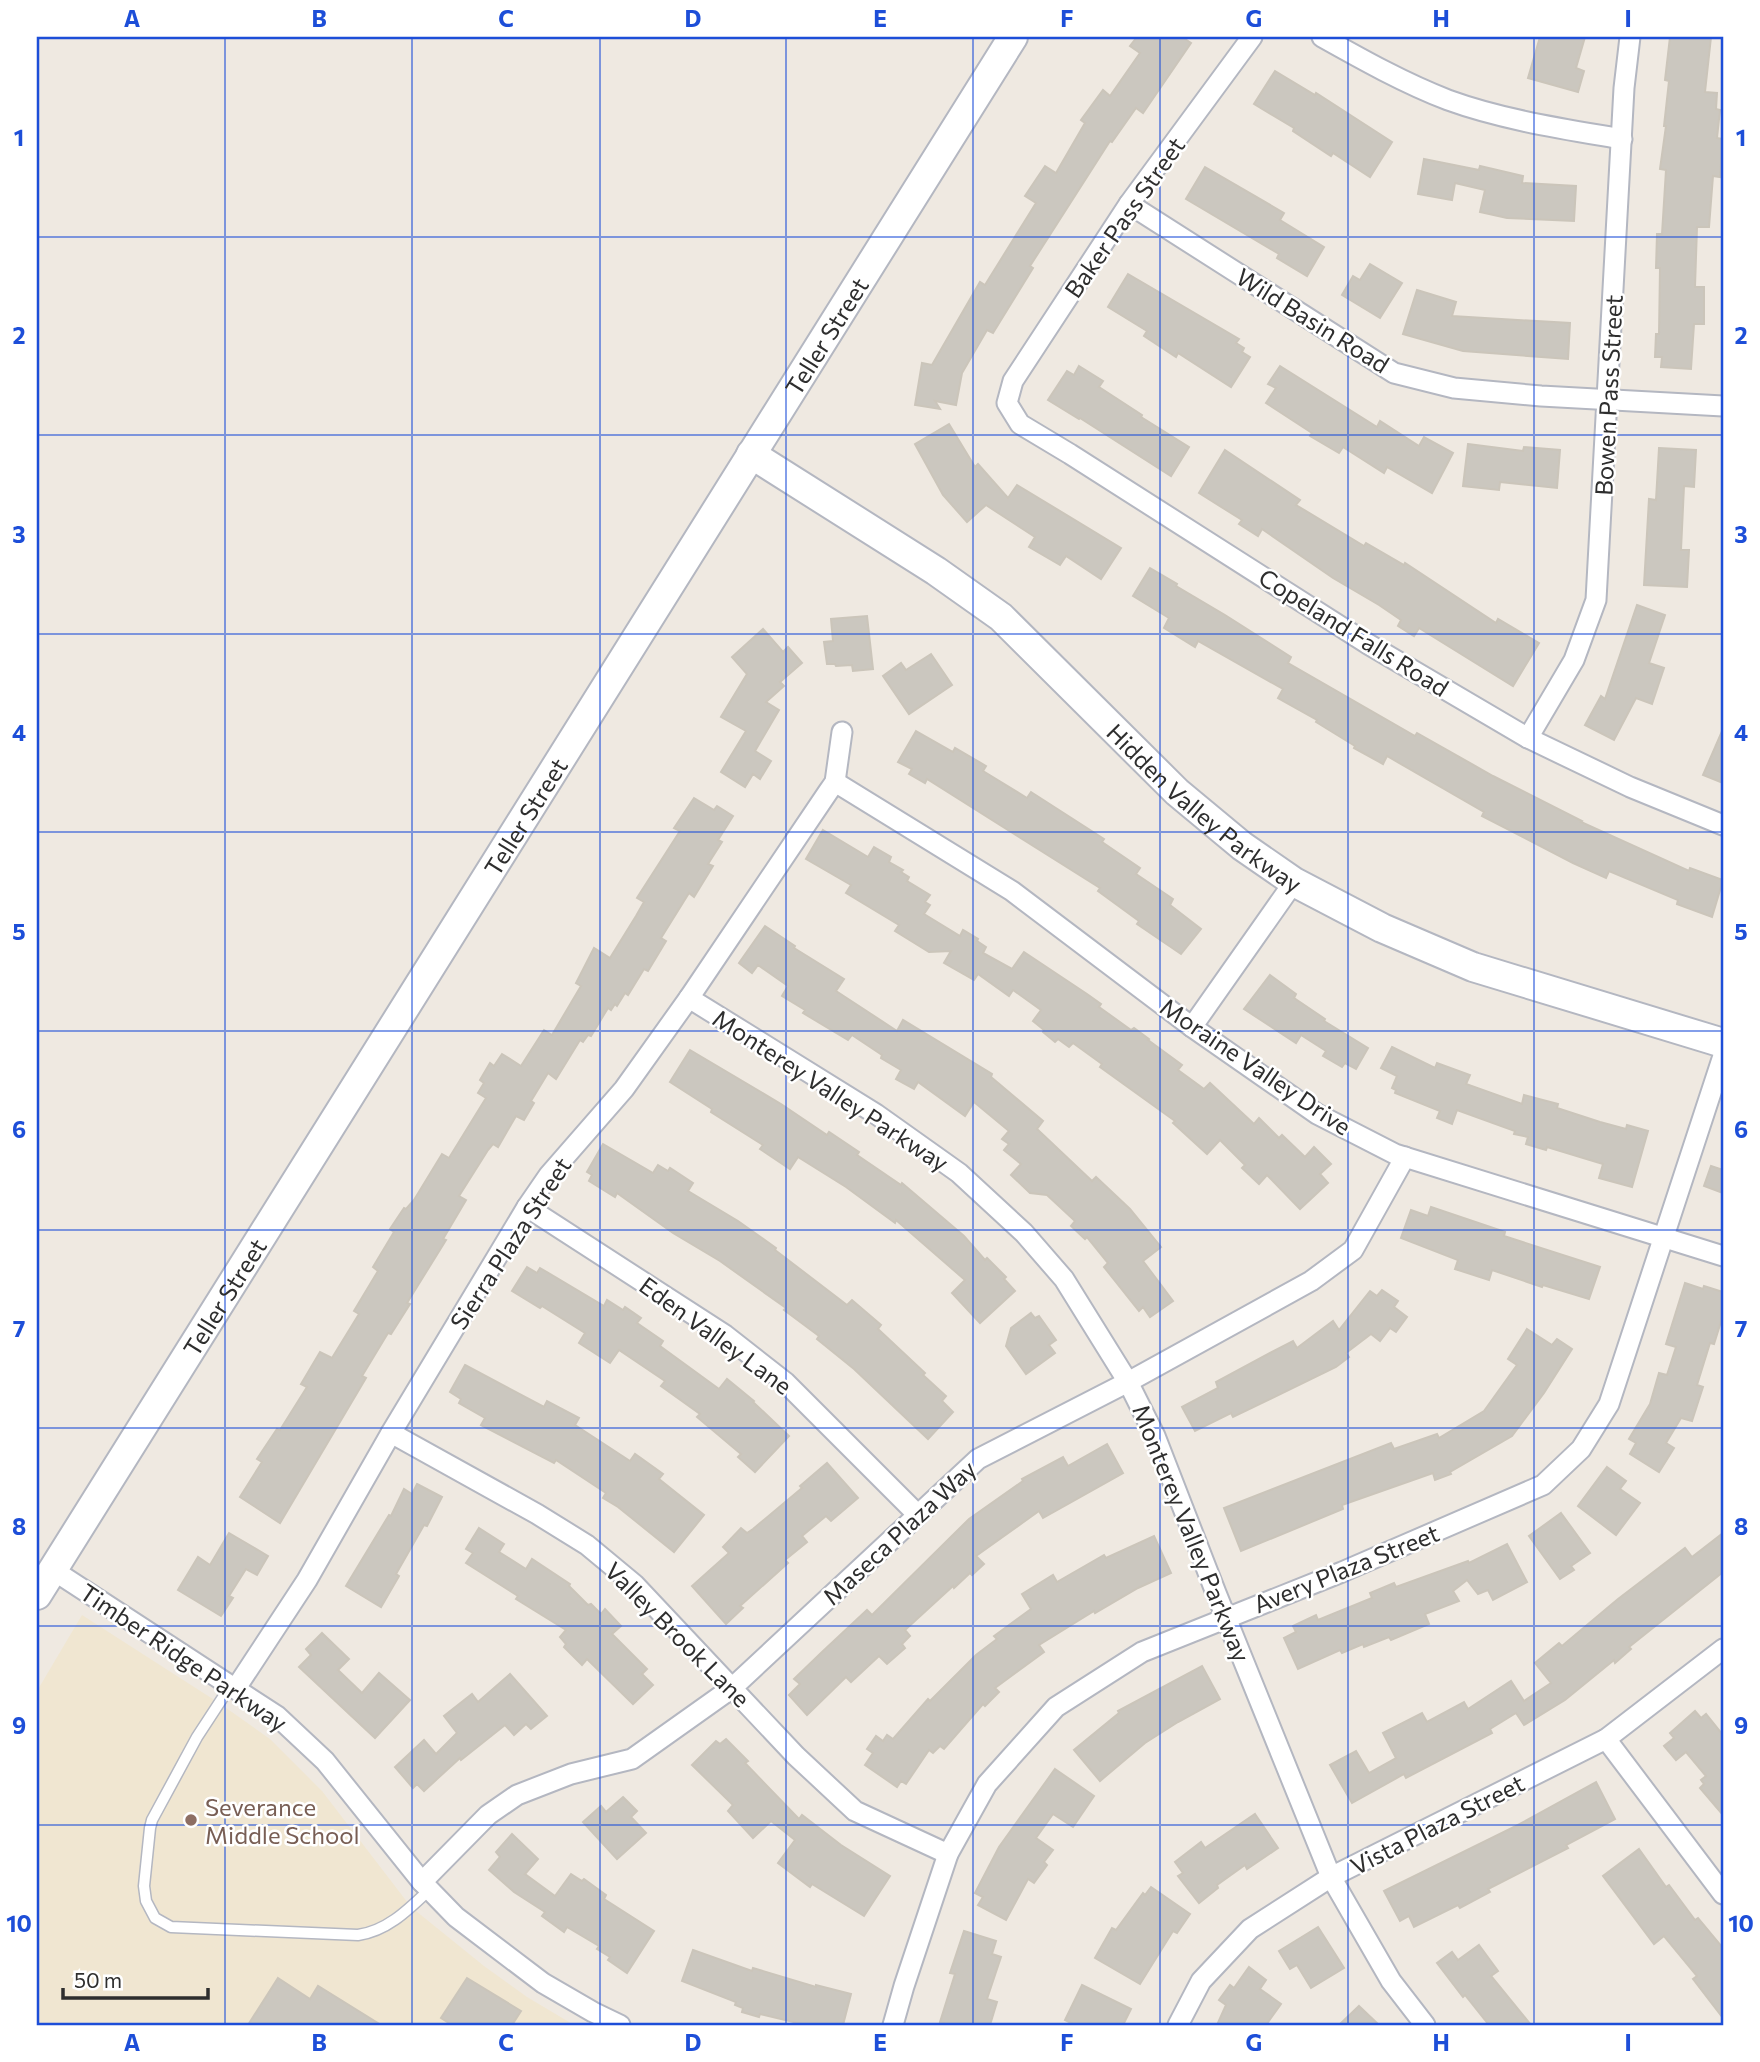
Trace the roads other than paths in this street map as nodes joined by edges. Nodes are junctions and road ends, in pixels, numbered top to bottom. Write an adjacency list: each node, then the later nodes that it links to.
1 (1013, 37): 10 (street, Teller Street)
2 (1252, 37): 6 (street, Baker Pass Street)
3 (1322, 37): 5 (street)
4 (1630, 37): 5 (street, Bowen Pass Street)
5 (1622, 139): 7 (street, Bowen Pass Street)
6 (1129, 204): 7 (street, Wild Basin Road); 8 (street, Baker Pass Street)
7 (1608, 400): 9 (street, Wild Basin Road); 12 (street, Bowen Pass Street)
8 (1007, 403): 12 (street, Copeland Falls Road)
9 (1723, 406)
10 (751, 454): 15 (street, Hidden Valley Parkway); 27 (street, Teller Street)
11 (842, 732): 13 (street)
12 (1528, 737): 14 (street, Copeland Falls Road)
13 (835, 782): 16 (street, Sierra Plaza Street); 17 (street, Moraine Valley Drive)
14 (1723, 825)
15 (1294, 882): 17 (street); 18 (street, Hidden Valley Parkway)
16 (689, 998): 21 (street, Sierra Plaza Street); 24 (street, Monterey Valley Parkway)
17 (1192, 1027): 20 (street, Moraine Valley Drive)
18 (1723, 1043)
19 (1723, 1056): 22 (street, Avery Plaza Street)
20 (1405, 1157): 22 (street, Moraine Valley Drive); 24 (street, Maseca Plaza Way)
21 (527, 1207): 25 (street, Sierra Plaza Street); 26 (street, Eden Valley Lane)
22 (1662, 1237): 23 (street, Moraine Valley Drive); 29 (street, Avery Plaza Street)
23 (1723, 1256)
24 (1128, 1382): 26 (street, Maseca Plaza Way); 29 (street, Monterey Valley Parkway)
25 (391, 1433): 31 (street, Sierra Plaza Street); 32 (street, Valley Brook Lane)
26 (918, 1515): 32 (street, Maseca Plaza Way)
27 (53, 1570): 28 (street, Teller Street); 31 (street, Timber Ridge Parkway)
28 (37, 1595)
29 (1226, 1616): 34 (street, Avery Plaza Street); 35 (street, Monterey Valley Parkway)
30 (1723, 1649): 33 (street, Vista Plaza Street)
31 (234, 1686): 36 (street, Timber Ridge Parkway); 36 (lane)
32 (732, 1688): 34 (street, Valley Brook Lane); 36 (street, Maseca Plaza Way)
33 (1606, 1739): 35 (street, Vista Plaza Street); 37 (street)
34 (948, 1854): 39 (street, Avery Plaza Street)
35 (1331, 1877): 40 (street, Vista Plaza Street); 41 (street, Monterey Valley Parkway)
36 (425, 1886): 38 (street, Timber Ridge Parkway)
37 (1723, 1894)
38 (620, 2025)
39 (893, 2025)
40 (1178, 2025)
41 (1425, 2025)

